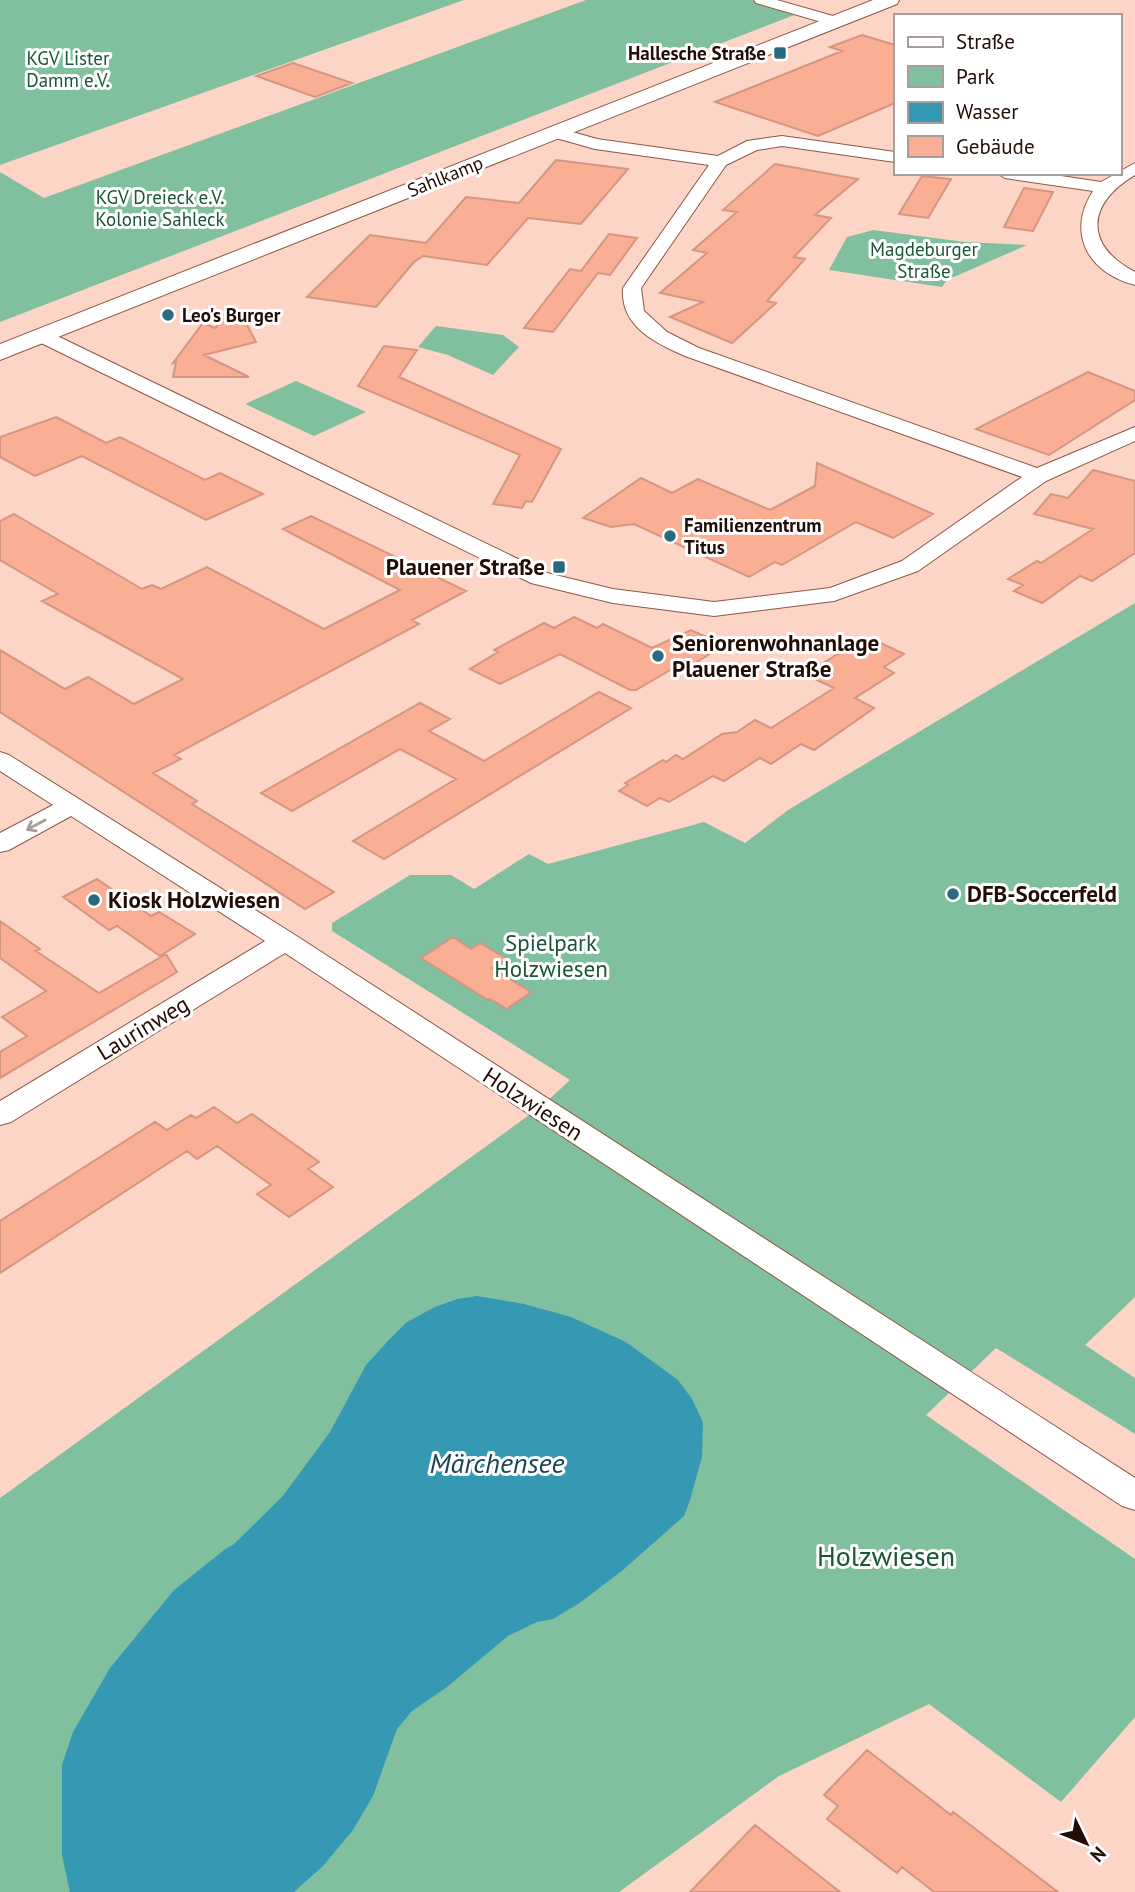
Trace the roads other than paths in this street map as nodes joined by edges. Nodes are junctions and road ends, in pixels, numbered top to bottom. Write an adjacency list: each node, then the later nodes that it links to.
1 (761, 0): 3 (street)
2 (890, 0): 3 (street, Sahlkamp)
3 (835, 22): 4 (street, Sahlkamp)
4 (555, 132): 6 (street); 11 (street, Sahlkamp)
5 (894, 157): 6 (street)
6 (720, 161): 14 (street)
7 (1135, 168): 9 (street)
8 (1018, 175): 9 (street)
9 (1105, 188): 10 (street)
10 (1135, 279)
11 (42, 336): 12 (street, Sahlkamp); 14 (street)
12 (0, 353)
13 (1135, 433): 14 (street)
14 (1038, 475)
15 (0, 760): 16 (street, Holzwiesen)
16 (72, 805): 17 (street, one-way to 17); 18 (street, Holzwiesen)
17 (0, 844)
18 (285, 941): 19 (street, Laurinweg); 20 (street, Holzwiesen)
19 (0, 1115)
20 (1135, 1496)

